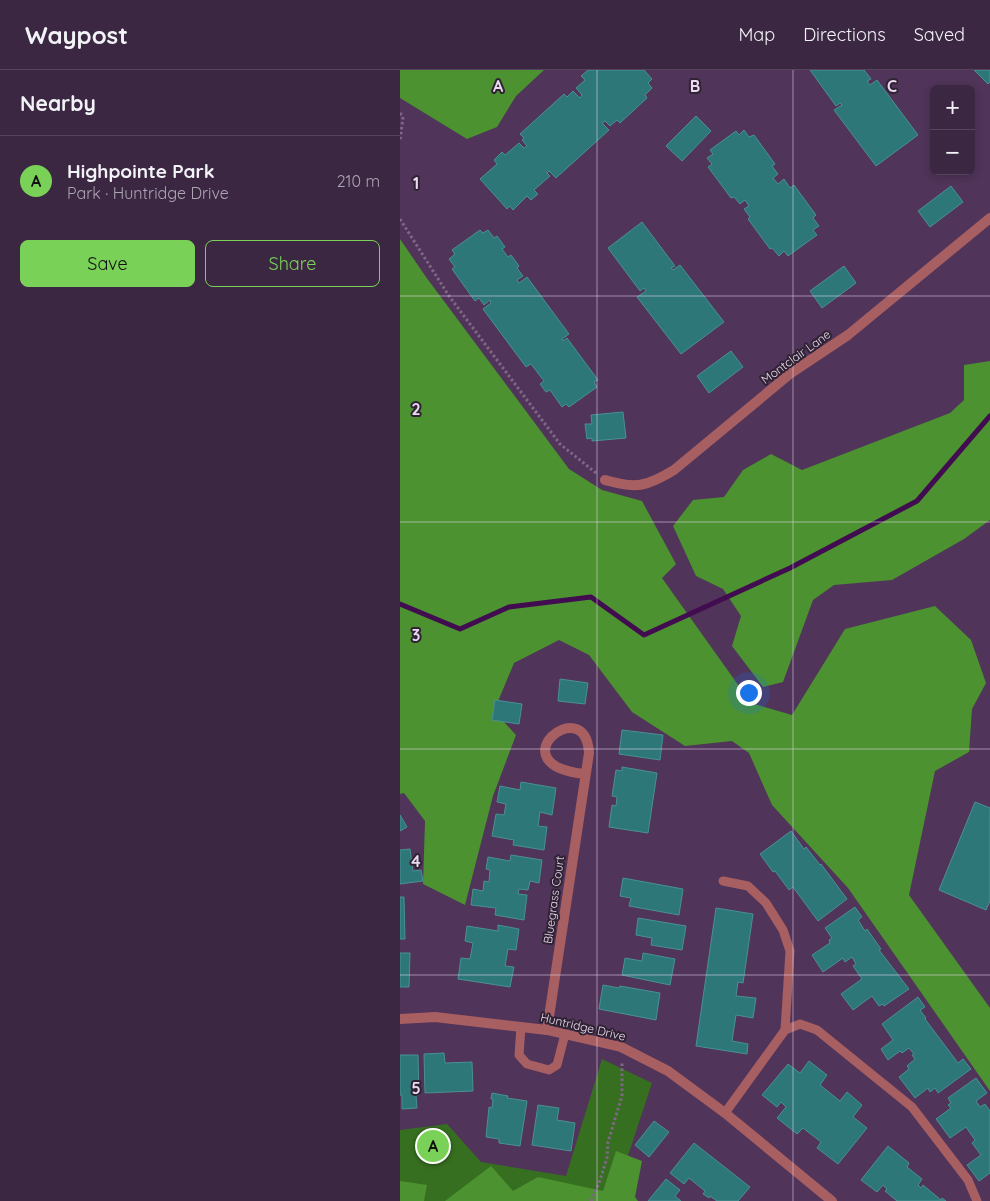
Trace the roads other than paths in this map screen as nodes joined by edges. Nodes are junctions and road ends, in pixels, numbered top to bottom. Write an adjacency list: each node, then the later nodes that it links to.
1 (990, 218): 2 (street, Montclair Lane)
2 (605, 480)
3 (585, 774): 3 (street, Bluegrass Court); 7 (street, Bluegrass Court)
4 (723, 882): 8 (lane)
5 (400, 1019): 6 (street, Huntridge Drive)
6 (521, 1027): 7 (street, Huntridge Drive); 9 (lane)
7 (547, 1030): 9 (street, Huntridge Drive)
8 (785, 1030): 10 (lane); 12 (lane)
9 (565, 1034): 10 (street, Huntridge Drive)
10 (725, 1113): 11 (street, Huntridge Drive)
11 (832, 1201)
12 (976, 1201)

